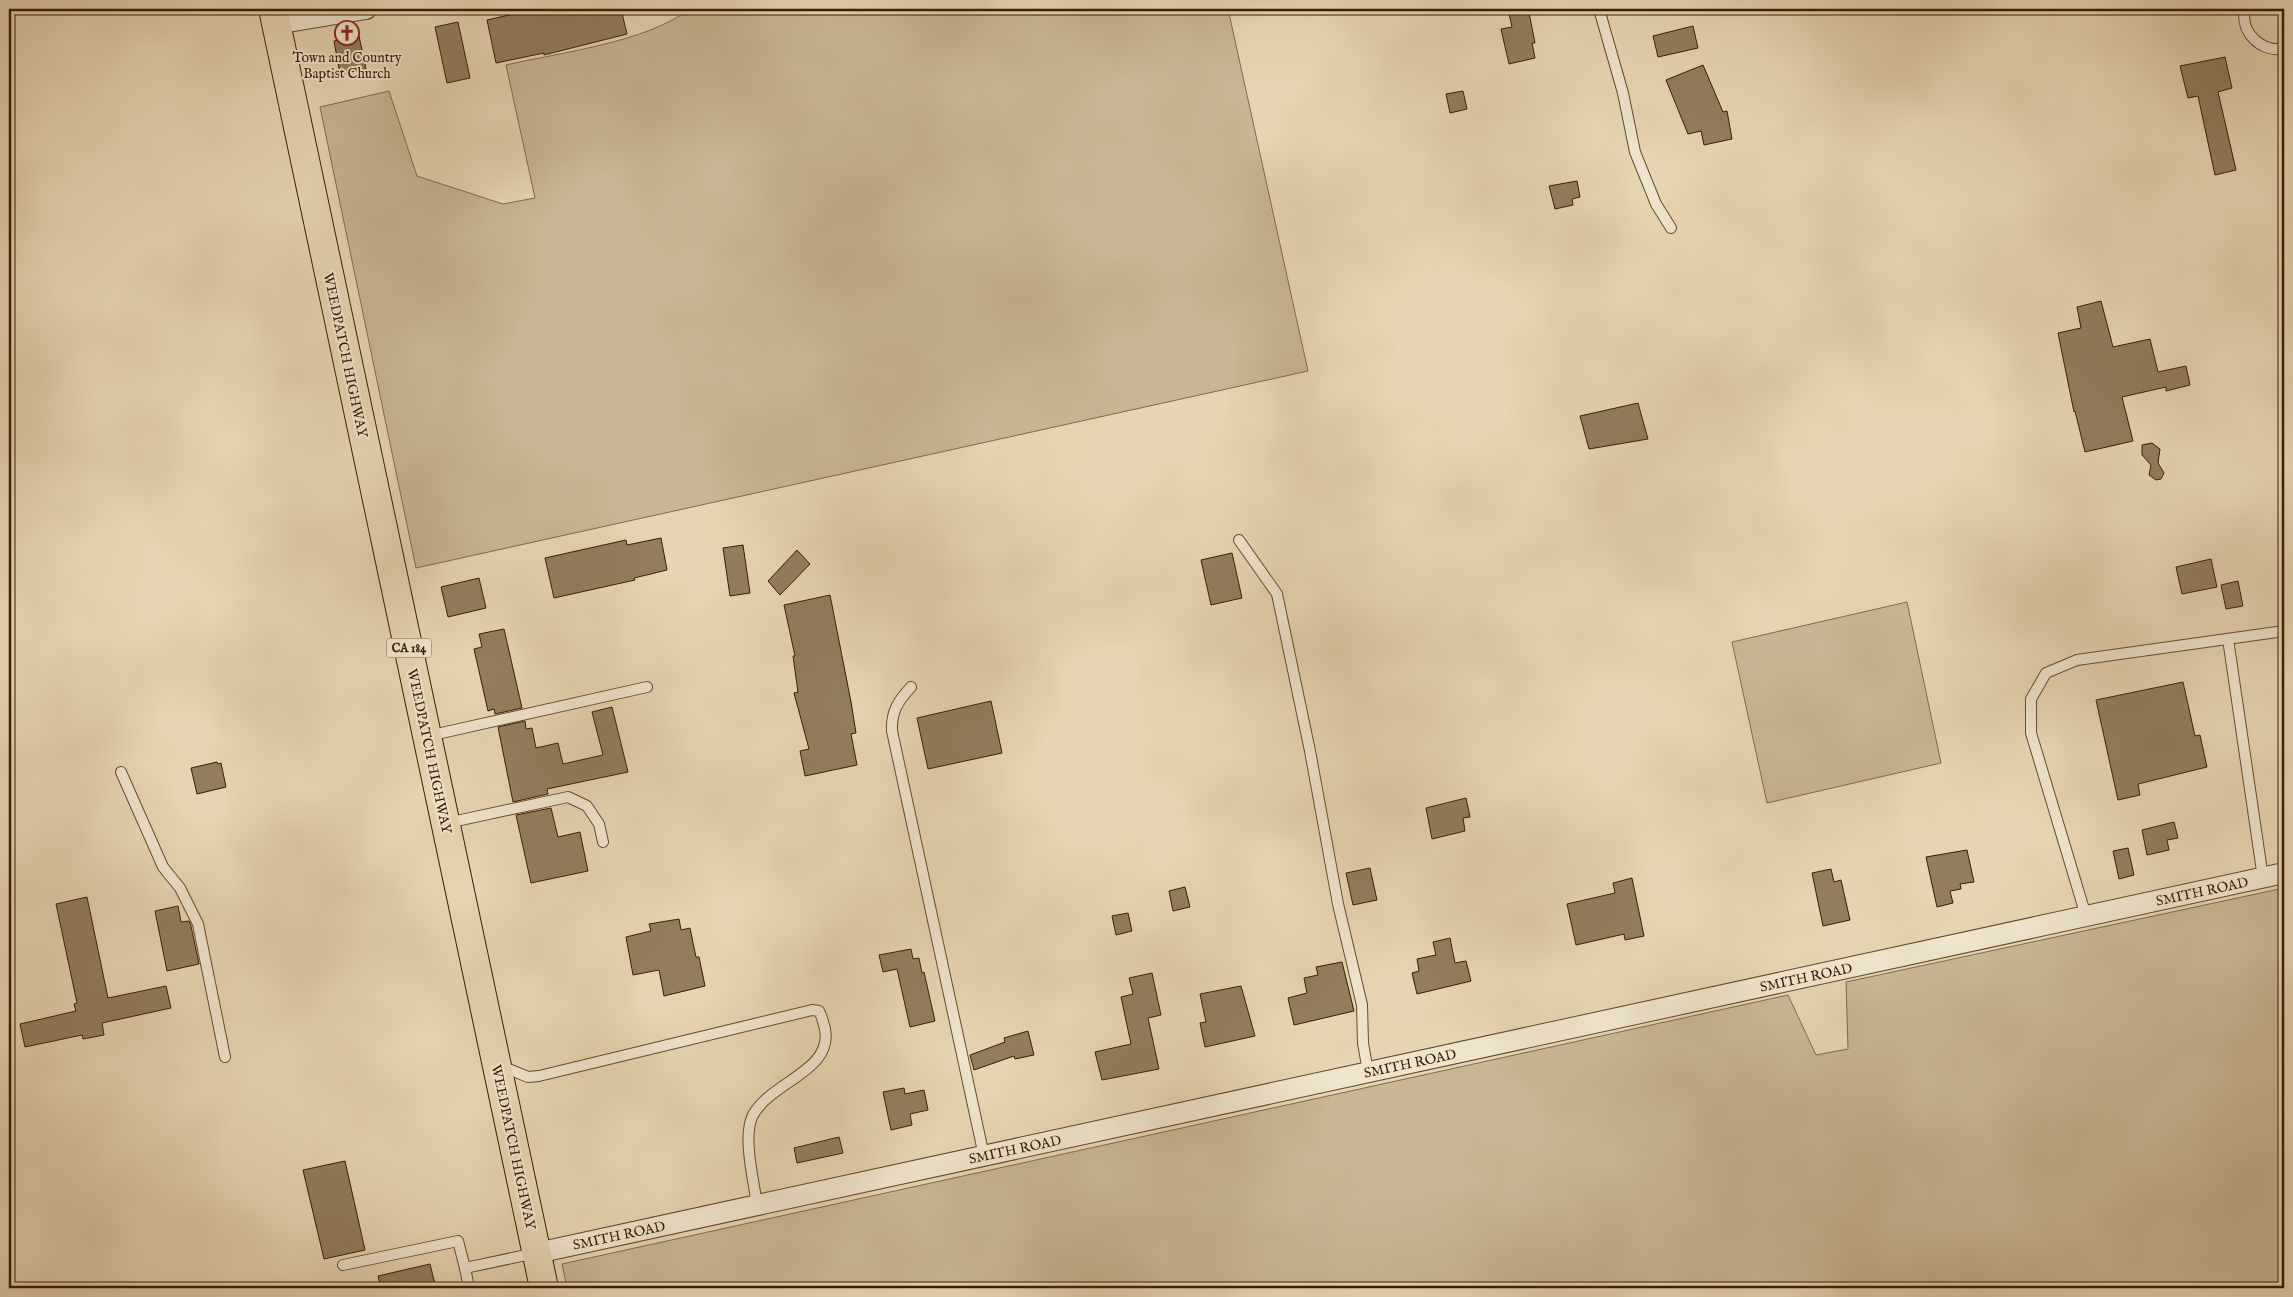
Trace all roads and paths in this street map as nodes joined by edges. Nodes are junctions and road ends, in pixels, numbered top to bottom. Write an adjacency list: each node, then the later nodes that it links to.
1 (366, 9): 4 (street)
2 (1599, 9): 6 (lane)
3 (2245, 9): 5 (lane)
4 (274, 16): 12 (main road, WEEDPATCH HIGHWAY / CA 184)
5 (2284, 49)
6 (1671, 228)
7 (1239, 540): 21 (lane)
8 (2284, 631): 9 (lane)
9 (2228, 639): 17 (lane); 18 (lane)
10 (648, 687): 12 (lane)
11 (911, 687): 22 (lane)
12 (427, 736): 14 (main road, WEEDPATCH HIGHWAY / CA 184)
13 (121, 772): 19 (lane)
14 (446, 824): 15 (lane); 20 (main road, WEEDPATCH HIGHWAY / CA 184)
15 (603, 842)
16 (2284, 873): 17 (street, SMITH ROAD)
17 (2263, 878): 18 (street, SMITH ROAD)
18 (2086, 916): 21 (street, SMITH ROAD)
19 (225, 1056)
20 (496, 1063): 23 (lane); 24 (main road, WEEDPATCH HIGHWAY / CA 184)
21 (1368, 1072): 22 (street, SMITH ROAD)
22 (984, 1156): 23 (street, SMITH ROAD)
23 (757, 1205): 24 (street, SMITH ROAD)
24 (537, 1253): 26 (lane); 28 (main road, WEEDPATCH HIGHWAY / CA 184)
25 (343, 1265): 26 (lane)
26 (464, 1268): 27 (lane)
27 (469, 1288)
28 (544, 1288)

